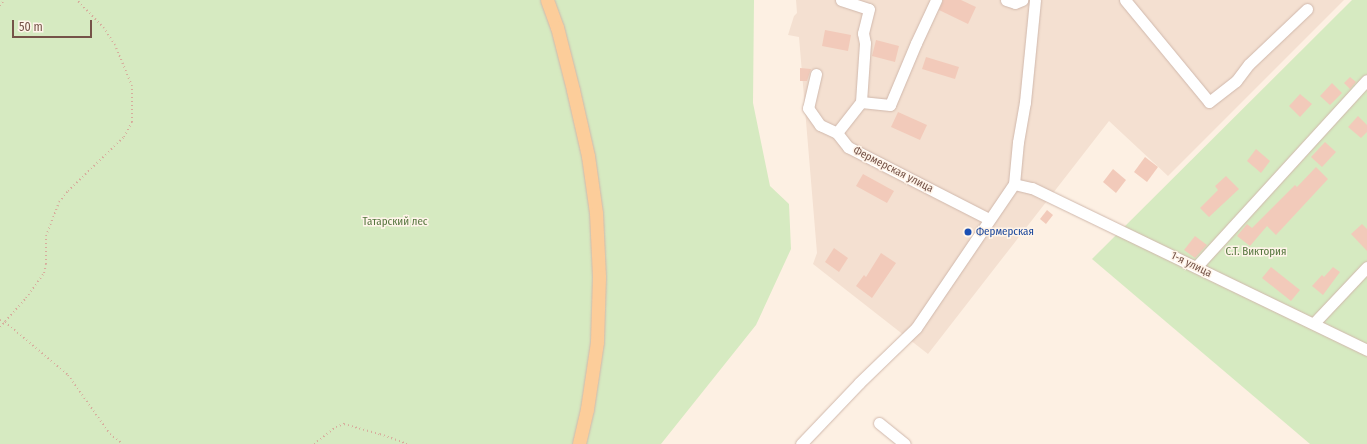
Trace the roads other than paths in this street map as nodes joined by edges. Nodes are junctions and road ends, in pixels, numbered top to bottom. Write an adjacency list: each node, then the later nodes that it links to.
1 (547, 0): 20 (main road)
2 (841, 0): 11 (street)
3 (936, 0): 11 (street)
4 (1006, 0): 5 (street)
5 (1022, 0)
6 (1035, 0): 13 (street)
7 (1125, 0): 8 (street)
8 (1307, 9)
9 (816, 74): 12 (street)
10 (1367, 80): 15 (street)
11 (861, 102): 12 (street)
12 (837, 133): 14 (street, Фермерская улица)
13 (1014, 184): 14 (street); 15 (street, 1-я улица)
14 (989, 219): 21 (street)
15 (1196, 267): 17 (street, 1-я улица)
16 (1367, 267): 17 (street)
17 (1314, 323): 18 (street, 1-я улица)
18 (1367, 350)
19 (879, 423): 22 (street)
20 (579, 444)
21 (801, 444)
22 (905, 444)

